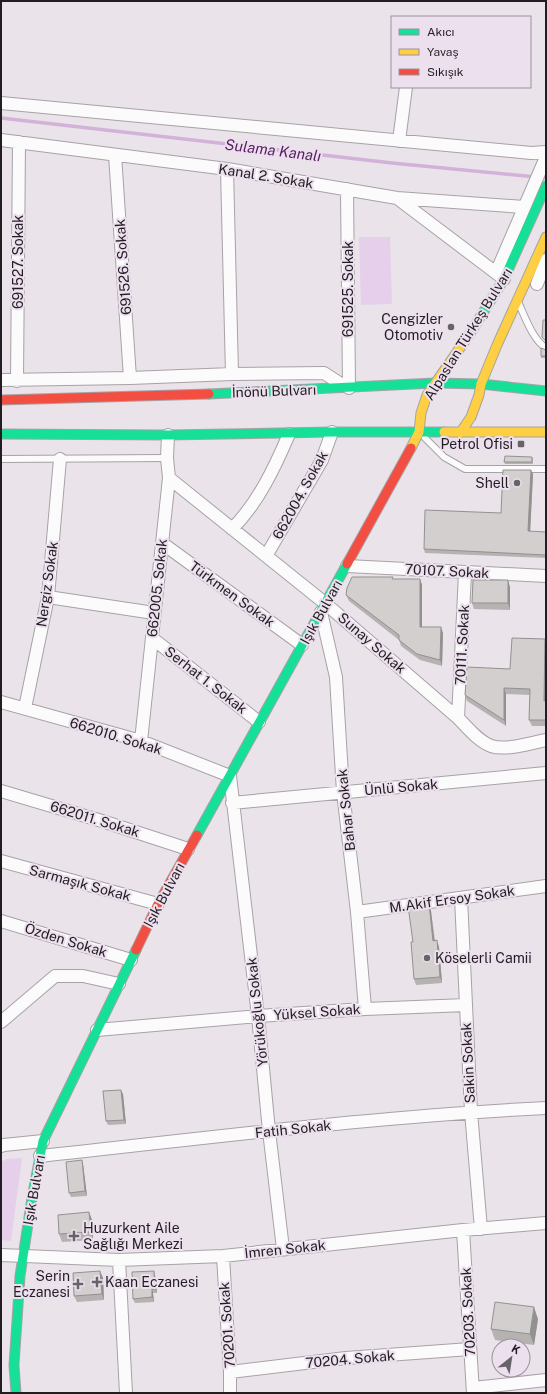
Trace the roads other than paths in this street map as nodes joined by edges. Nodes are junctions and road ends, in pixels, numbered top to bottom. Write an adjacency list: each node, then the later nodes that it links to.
1 (406, 88): 4 (street)
2 (1, 103): 4 (street)
3 (1, 140): 5 (street, Kanal 2. Sokak)
4 (399, 141): 6 (street)
5 (19, 142): 7 (street, Kanal 2. Sokak); 24 (street, 691527. Sokak)
6 (546, 152)
7 (115, 155): 9 (street, Kanal 2. Sokak); 22 (street, 691526. Sokak)
8 (546, 157): 13 (street)
9 (227, 169): 10 (street, Kanal 2. Sokak); 21 (street)
10 (347, 189): 12 (street, Kanal 2. Sokak); 27 (street, 691525. Sokak)
11 (544, 190): 16 (main road, Alpaslan Türkeş Bulvarı)
12 (397, 198): 13 (street); 16 (street, Kanal 2. Sokak)
13 (527, 201): 16 (street)
14 (546, 237): 17 (main road, Alpaslan Türkeş Bulvarı)
15 (546, 260): 18 (street)
16 (500, 276): 25 (main road, Alpaslan Türkeş Bulvarı)
17 (525, 284): 18 (street); 19 (main road, Alpaslan Türkeş Bulvarı)
18 (542, 285)
19 (518, 300): 20 (lane); 26 (main road, Alpaslan Türkeş Bulvarı)
20 (546, 348)
21 (232, 374): 22 (street); 27 (street)
22 (130, 378): 24 (street)
23 (1, 380): 24 (street)
24 (17, 381)
25 (435, 383): 26 (main road, İnönü Bulvarı); 27 (main road, İnönü Bulvarı); 31 (main road, Alpaslan Türkeş Bulvarı)
26 (481, 384): 28 (main road, İnönü Bulvarı); 33 (main road, Alpaslan Türkeş Bulvarı)
27 (349, 388): 29 (main road, İnönü Bulvarı)
28 (546, 391)
29 (1, 400)
30 (332, 432): 31 (main road); 35 (main road); 44 (street, 662004. Sokak)
31 (419, 432): 33 (main road); 40 (lane); 45 (main road, Işık Bulvarı)
32 (546, 432): 33 (main road)
33 (460, 433)
34 (1, 434): 36 (main road)
35 (289, 434): 36 (main road); 42 (street)
36 (168, 435): 37 (street, 662005. Sokak)
37 (167, 458): 39 (lane); 41 (street, 662005. Sokak)
38 (1, 459): 39 (lane)
39 (60, 459): 48 (street, Nergiz Sokak)
40 (546, 469)
41 (169, 478): 42 (street, Sunay Sokak); 43 (street, 662005. Sokak)
42 (232, 529): 44 (street, Sunay Sokak)
43 (162, 544): 50 (street, 662005. Sokak); 52 (street, Türkmen Sokak)
44 (266, 556): 49 (street, Sunay Sokak)
45 (347, 566): 46 (street, 70107. Sokak); 49 (main road, Işık Bulvarı)
46 (465, 573): 47 (street, 70107. Sokak); 55 (street, 70111. Sokak)
47 (546, 576)
48 (48, 597): 50 (street); 54 (street, Nergiz Sokak)
49 (324, 608): 52 (main road, Işık Bulvarı); 55 (street, Sunay Sokak); 62 (street, Bahar Sokak)
50 (154, 613): 51 (street, 662005. Sokak)
51 (152, 638): 56 (street, Serhat 1. Sokak); 58 (street, 662005. Sokak)
52 (302, 646): 56 (main road, Işık Bulvarı)
53 (1, 702): 54 (street, 662010. Sokak)
54 (25, 708): 58 (street, 662010. Sokak)
55 (458, 718): 57 (street, Sunay Sokak)
56 (259, 722): 60 (main road, Işık Bulvarı)
57 (546, 740)
58 (141, 742): 60 (street, 662010. Sokak)
59 (546, 773): 62 (street, Ünlü Sokak)
60 (230, 776): 63 (street, Yörükoğlu Sokak); 64 (main road, Işık Bulvarı)
61 (1, 791): 64 (street, 662011. Sokak)
62 (343, 792): 63 (street, Ünlü Sokak); 69 (street, Bahar Sokak)
63 (232, 802): 77 (street, Yörükoğlu Sokak)
64 (188, 849): 68 (main road, Işık Bulvarı)
65 (1, 861): 68 (street, Sarmaşık Sokak)
66 (546, 886): 67 (street, M.Akif Ersoy Sokak)
67 (461, 898): 69 (street, M.Akif Ersoy Sokak); 73 (street, Sakin Sokak)
68 (158, 904): 71 (main road, Işık Bulvarı)
69 (357, 912): 75 (street, Bahar Sokak)
70 (1, 920): 71 (street, Özden Sokak)
71 (131, 960): 72 (main road, Işık Bulvarı)
72 (119, 984): 76 (street); 79 (main road, Işık Bulvarı)
73 (466, 1005): 75 (street, Yüksel Sokak); 81 (street, Sakin Sokak)
74 (1, 1007): 76 (street)
75 (365, 1009): 77 (street, Yüksel Sokak)
76 (14, 1010): 78 (street)
77 (258, 1016): 79 (street, Yüksel Sokak); 82 (street, Yörükoğlu Sokak)
78 (1, 1022)
79 (96, 1030): 83 (main road, Işık Bulvarı)
80 (546, 1108): 81 (street, Fatih Sokak)
81 (470, 1112): 82 (street, Fatih Sokak); 87 (street, Sakin Sokak)
82 (269, 1131): 85 (street, Fatih Sokak); 89 (street, Yörükoğlu Sokak)
83 (43, 1141): 84 (street); 85 (main road, Işık Bulvarı)
84 (1, 1146)
85 (40, 1156): 91 (main road, Işık Bulvarı)
86 (546, 1223): 87 (street, İmren Sokak)
87 (481, 1229): 88 (street, İmren Sokak)
88 (463, 1230): 89 (street, İmren Sokak); 94 (street, 70203. Sokak)
89 (283, 1249): 92 (street, İmren Sokak)
90 (1, 1255): 91 (street, İmren Sokak)
91 (23, 1256): 93 (street, İmren Sokak); 98 (main road, Işık Bulvarı)
92 (223, 1256): 93 (street, İmren Sokak); 95 (street, 70201. Sokak)
93 (119, 1260): 99 (street)
94 (470, 1349): 95 (street, 70204. Sokak); 97 (street, 70203. Sokak)
95 (230, 1372): 100 (street, 70201. Sokak)
96 (546, 1380): 97 (street)
97 (473, 1390)
98 (16, 1393)
99 (126, 1393)
100 (230, 1393)

